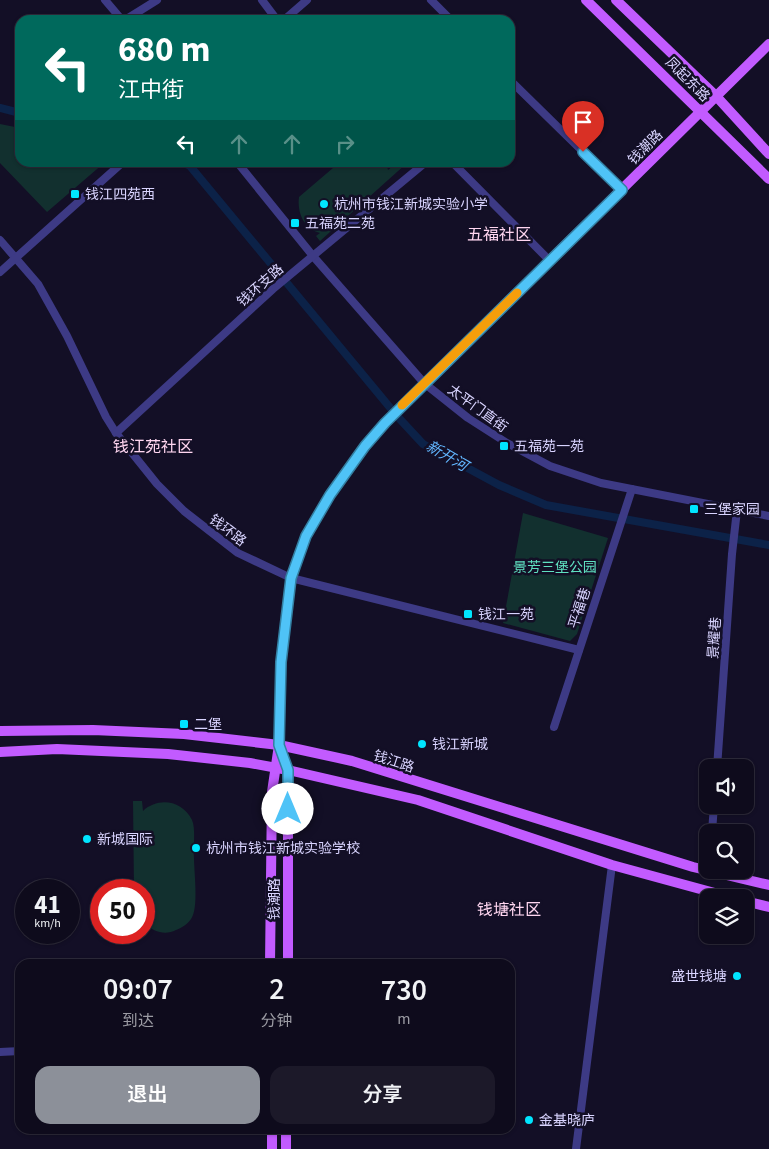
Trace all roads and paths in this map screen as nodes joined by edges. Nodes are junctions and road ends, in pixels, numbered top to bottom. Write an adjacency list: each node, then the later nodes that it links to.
1 (105, 0): 8 (street)
2 (157, 0): 9 (street)
3 (262, 0): 10 (street)
4 (307, 0): 11 (street)
5 (431, 0): 12 (street)
6 (586, 0): 16 (main road, 凤起东路)
7 (616, 0): 15 (main road, 凤起东路)
8 (118, 15)
9 (132, 15)
10 (273, 15)
11 (290, 15)
12 (445, 15)
13 (769, 44): 15 (main road, 钱潮路)
14 (515, 88): 23 (street)
15 (716, 96): 16 (main road, 钱潮路); 17 (main road, 凤起东路)
16 (700, 111): 22 (main road, 凤起东路); 23 (main road, 钱潮路)
17 (769, 154)
18 (117, 167): 26 (street)
19 (241, 167): 25 (street, 太平门直街)
20 (420, 167): 25 (street, 钱环支路)
21 (457, 167): 27 (street)
22 (769, 179)
23 (622, 190): 27 (main road, 钱潮路)
24 (0, 240): 26 (street, 钱环路)
25 (313, 256): 29 (street, 太平门直街); 30 (street, 钱环支路)
26 (15, 258): 28 (street); 30 (street, 钱环路)
27 (550, 261): 29 (main road, 钱潮路)
28 (0, 272)
29 (424, 383): 31 (street, 太平门直街); 34 (main road, 钱潮路)
30 (116, 433): 34 (street, 钱环路)
31 (632, 489): 32 (street, 太平门直街); 35 (street, 平福巷)
32 (738, 510): 33 (street, 太平门直街); 40 (street, 景耀巷)
33 (769, 516)
34 (291, 578): 35 (street, 钱环路); 38 (main road, 钱潮路)
35 (579, 650): 36 (street, 平福巷)
36 (554, 727)
37 (0, 731): 38 (main road, 钱江路)
38 (279, 745): 41 (main road, 钱潮路); 42 (main road, 钱潮路); 44 (main road, 钱江路)
39 (0, 752): 41 (main road)
40 (718, 759)
41 (276, 768): 42 (main road); 50 (main road, 钱潮路)
42 (288, 770): 43 (main road); 51 (main road, 钱潮路)
43 (612, 866): 47 (main road); 58 (street)
44 (699, 867)
45 (745, 879): 46 (main road, 钱江路)
46 (769, 885)
47 (699, 889)
48 (754, 903): 49 (main road)
49 (769, 907)
50 (270, 959)
51 (288, 959)
52 (15, 1051): 53 (street)
53 (0, 1052)
54 (272, 1134): 56 (main road)
55 (286, 1134): 57 (main road)
56 (272, 1149)
57 (286, 1149)
58 (576, 1149)

